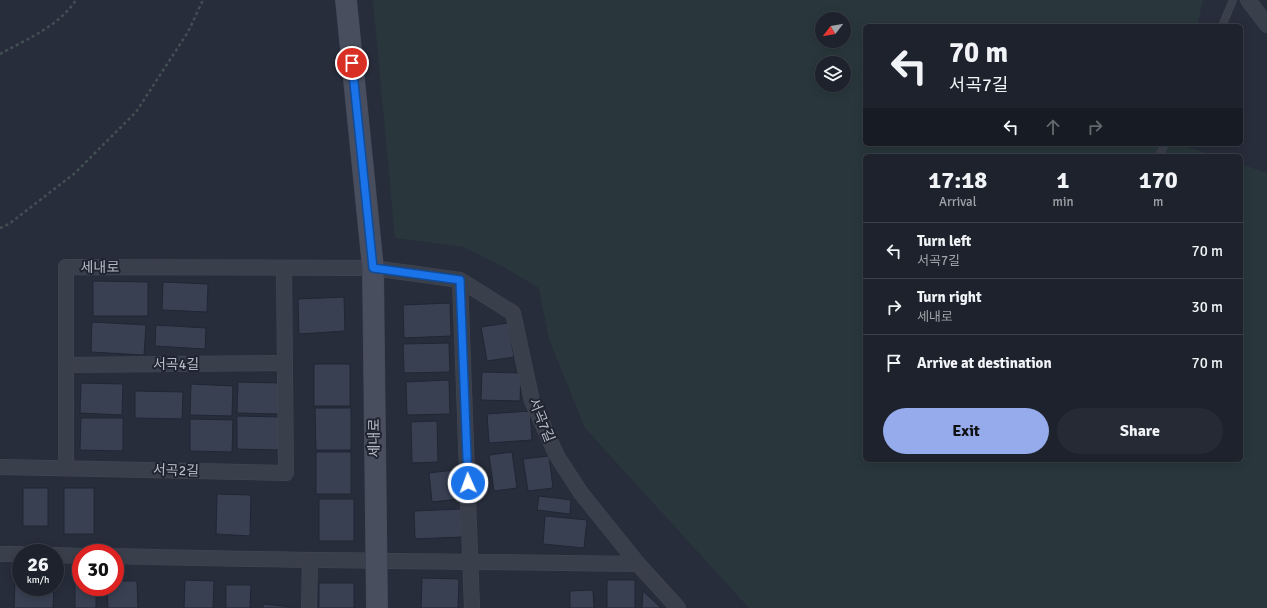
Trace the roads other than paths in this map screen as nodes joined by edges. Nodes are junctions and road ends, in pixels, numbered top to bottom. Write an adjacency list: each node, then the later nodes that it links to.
1 (346, 0): 7 (street, 세내로)
2 (1233, 0): 4 (lane)
3 (1248, 0): 5 (street)
4 (1223, 24)
5 (1267, 26)
6 (284, 268): 7 (street, 세내로); 9 (street); 10 (street, 세내로)
7 (373, 268): 8 (street, 서곡7길); 16 (street, 세내로)
8 (460, 280): 18 (street); 19 (street, 서곡7길)
9 (285, 363): 10 (street, 서곡4길); 12 (street, 서곡2길)
10 (66, 364): 12 (street)
11 (0, 467): 12 (street, 서곡2길)
12 (66, 467)
13 (0, 554): 14 (street)
14 (12, 554)
15 (124, 556): 17 (street)
16 (375, 560): 17 (street); 18 (street); 21 (street, 세내로)
17 (310, 561): 20 (street)
18 (471, 561): 19 (street); 22 (street)
19 (638, 564): 23 (street, 서곡7길)
20 (309, 608)
21 (377, 608)
22 (472, 608)
23 (678, 608)

